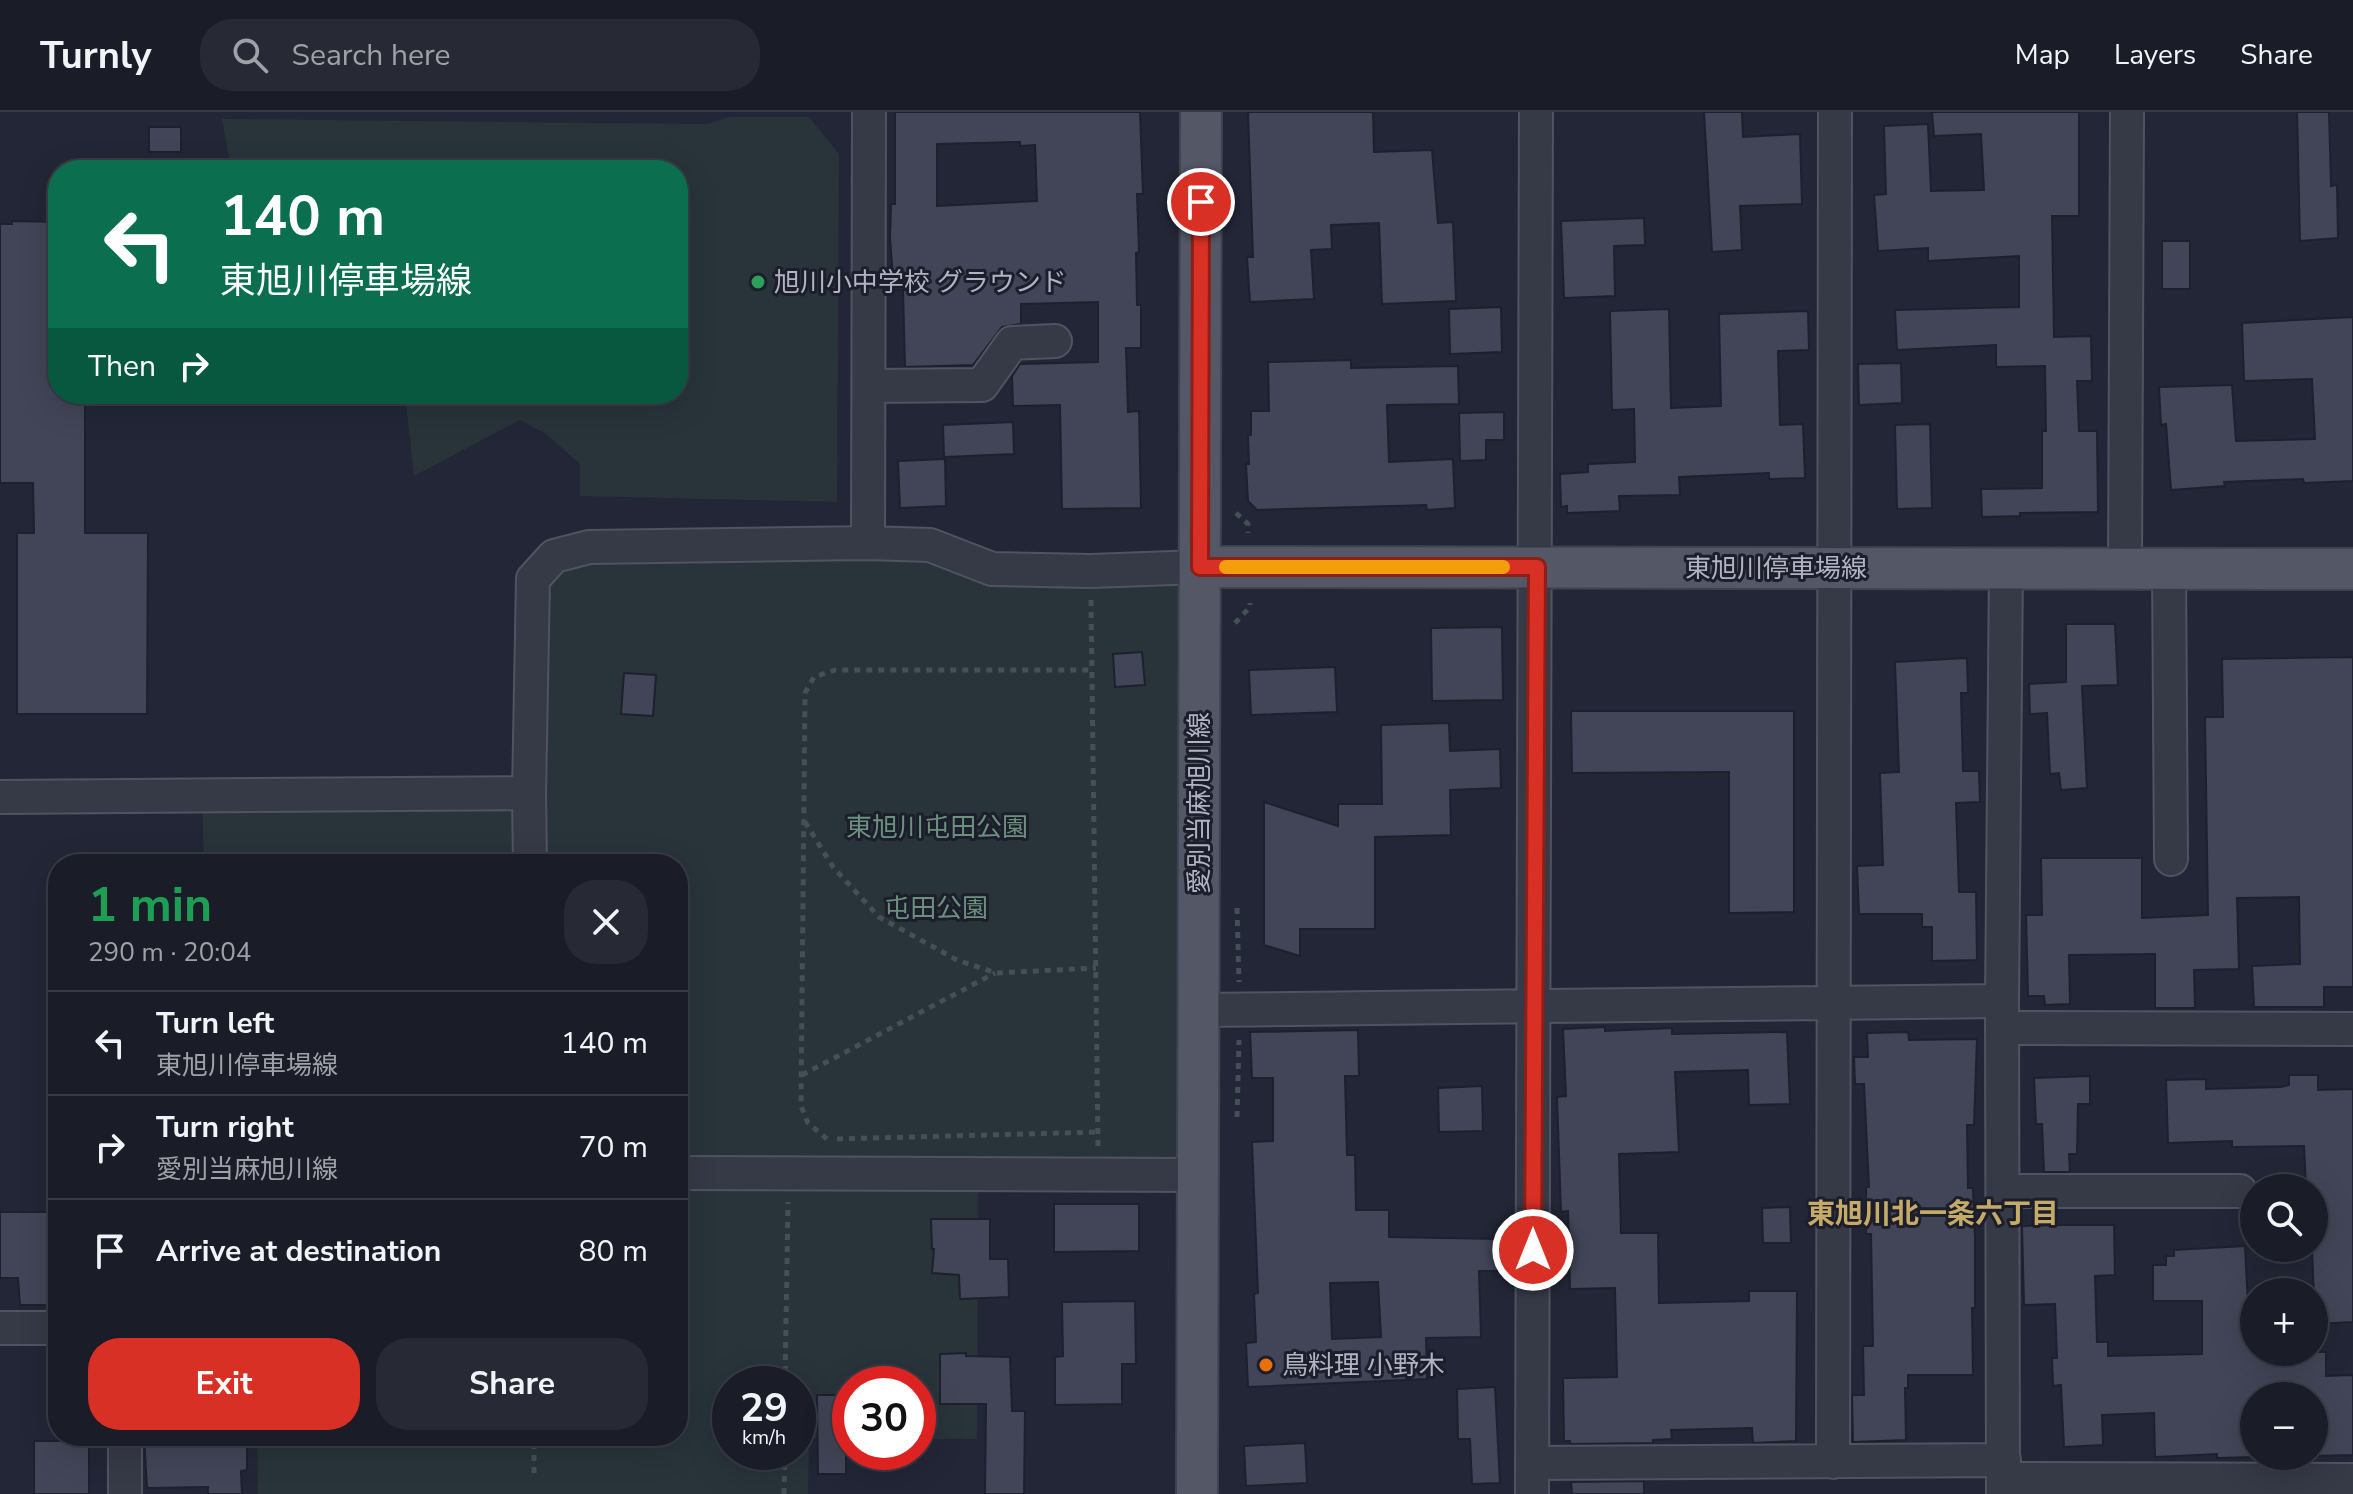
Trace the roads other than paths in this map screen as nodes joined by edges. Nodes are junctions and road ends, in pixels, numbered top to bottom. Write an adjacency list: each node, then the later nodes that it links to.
1 (869, 112): 7 (street)
2 (1201, 112): 9 (main road, 愛別当麻旭川線)
3 (1536, 112): 10 (street)
4 (1835, 112): 11 (street)
5 (2127, 112): 13 (street)
6 (1055, 341): 7 (street)
7 (869, 386): 8 (street)
8 (868, 543): 9 (street); 16 (street)
9 (1200, 567): 10 (main road, 東旭川停車場線); 22 (main road, 愛別当麻旭川線)
10 (1537, 567): 11 (main road, 東旭川停車場線); 21 (street)
11 (1834, 568): 12 (main road, 東旭川停車場線); 20 (street)
12 (2006, 568): 13 (main road, 東旭川停車場線); 23 (street)
13 (2125, 568): 14 (main road, 東旭川停車場線)
14 (2169, 568): 15 (main road, 東旭川停車場線); 19 (street)
15 (2353, 569)
16 (529, 793): 17 (street); 18 (street)
17 (0, 797)
18 (530, 854)
19 (2171, 859)
20 (1834, 1003): 21 (street); 23 (street); 32 (street)
21 (1534, 1007): 22 (street); 33 (street)
22 (1199, 1010): 26 (main road, 愛別当麻旭川線)
23 (2003, 1015): 24 (street); 27 (street)
24 (2353, 1029)
25 (688, 1173): 26 (street)
26 (1198, 1175): 37 (main road, 愛別当麻旭川線)
27 (2004, 1191): 28 (street); 34 (street)
28 (2240, 1191)
29 (0, 1328): 30 (street)
30 (48, 1328)
31 (125, 1446): 36 (street)
32 (1833, 1462): 33 (street); 34 (street)
33 (1532, 1478)
34 (2004, 1478): 35 (street)
35 (2353, 1480)
36 (125, 1494)
37 (1197, 1494)

